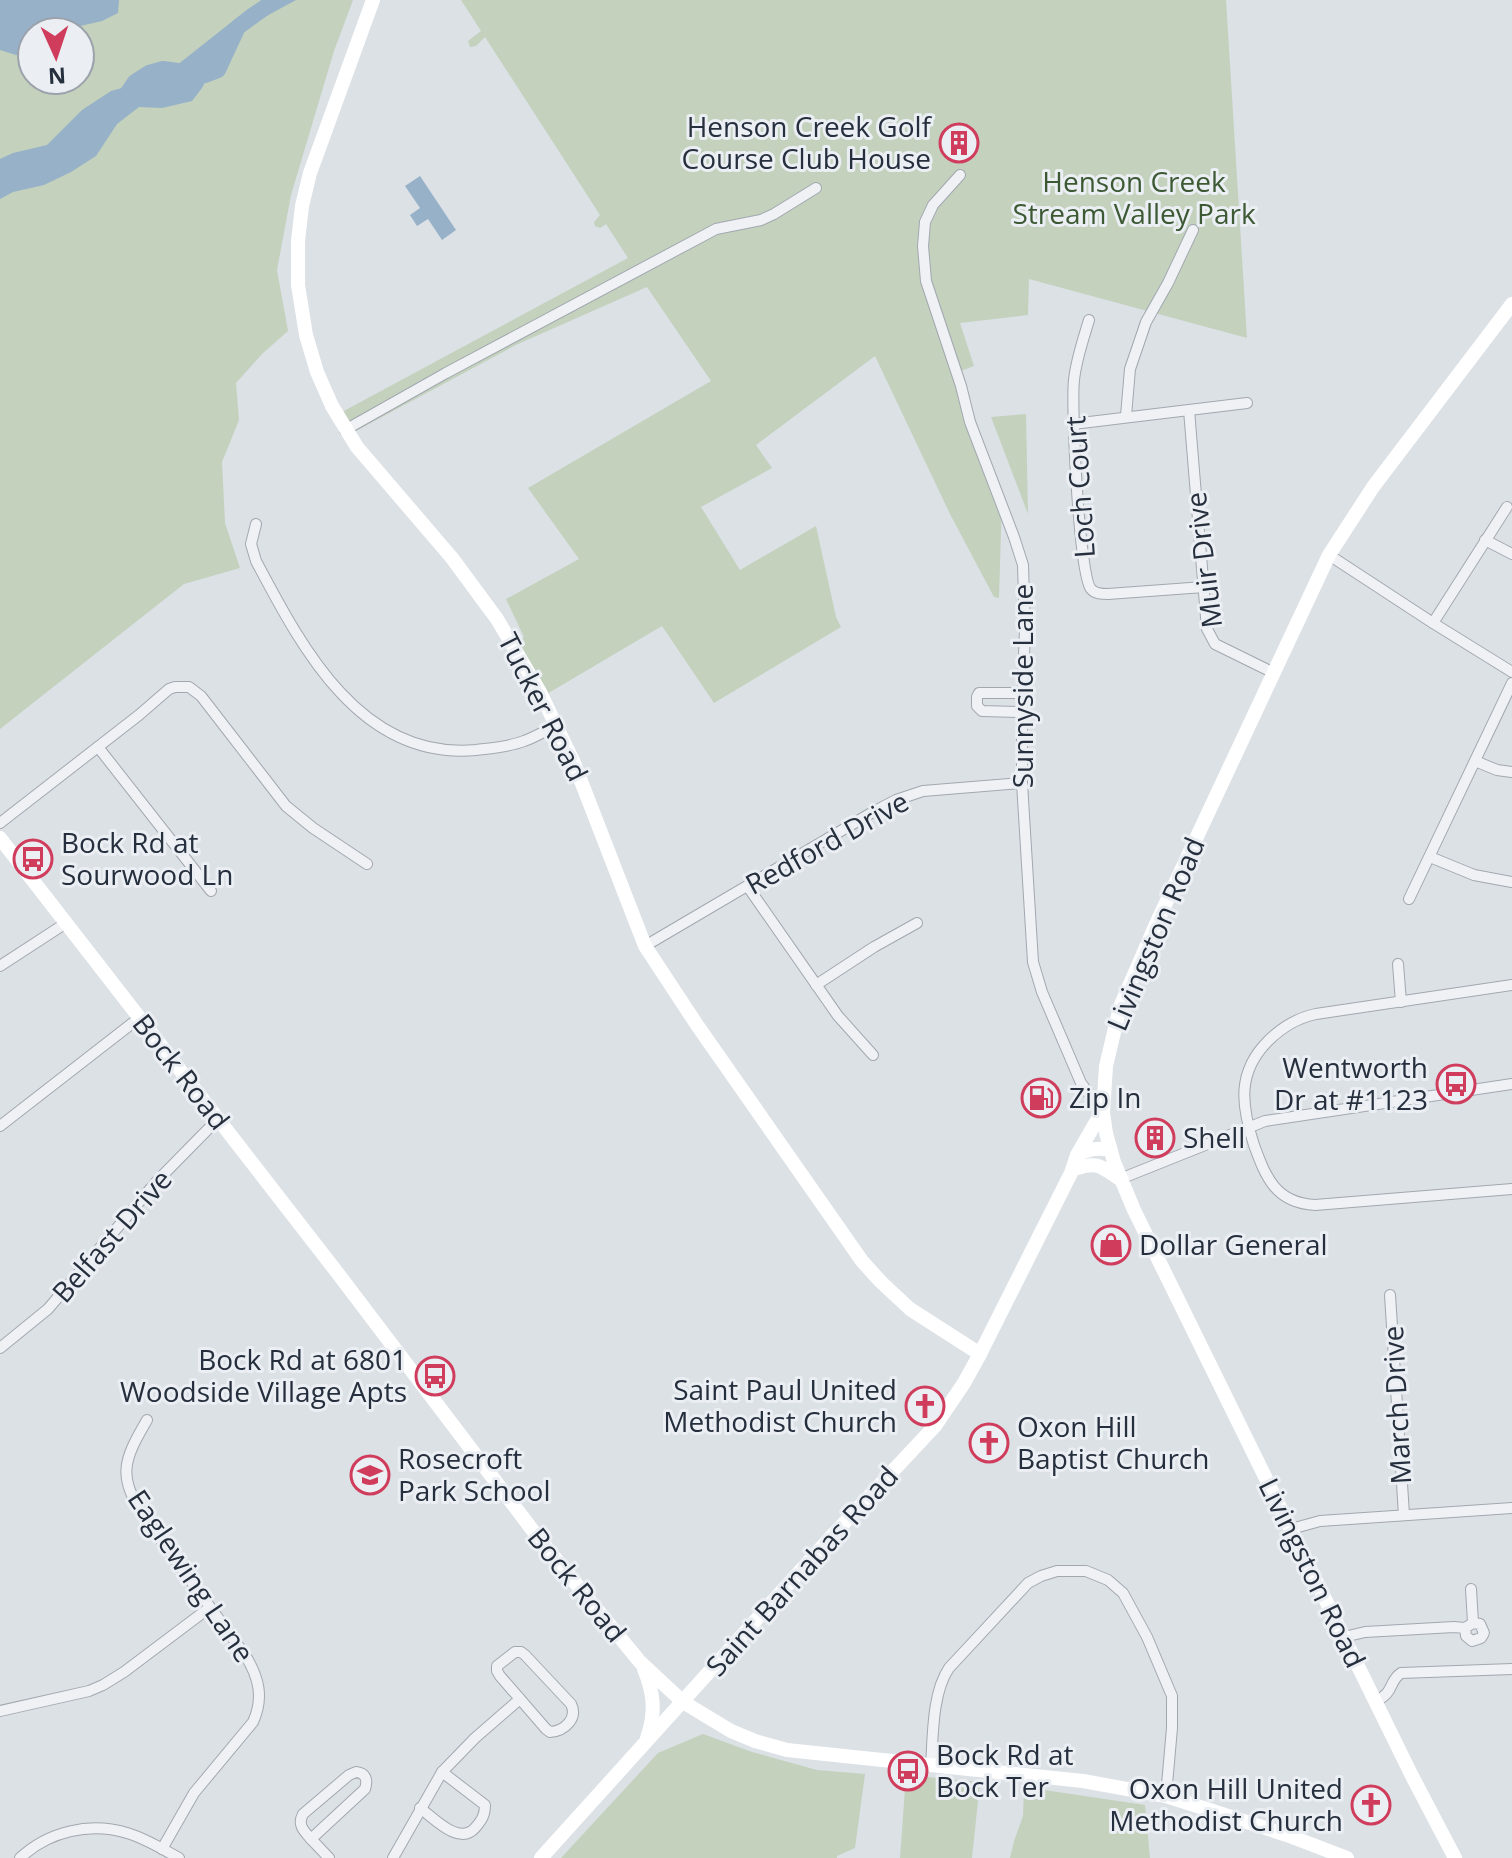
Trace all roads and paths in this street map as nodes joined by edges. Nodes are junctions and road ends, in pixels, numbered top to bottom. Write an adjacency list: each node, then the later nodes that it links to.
1 (373, 0): 11 (main road, Tucker Road)
2 (960, 175): 22 (street, Sunnyside Lane)
3 (816, 188): 11 (street)
4 (1193, 230): 9 (street)
5 (1512, 304): 16 (main road, Livingston Road)
6 (1089, 320): 10 (street, Loch Court)
7 (1247, 403): 8 (street)
8 (1189, 410): 9 (street); 17 (street, Muir Drive)
9 (1126, 416): 10 (street)
10 (1073, 424): 17 (street, Loch Court)
11 (345, 430): 24 (main road, Tucker Road)
12 (1507, 507): 14 (street)
13 (256, 524): 24 (street)
14 (1485, 540): 15 (street); 18 (street)
15 (1512, 554)
16 (1329, 555): 18 (street); 20 (main road, Livingston Road)
17 (1204, 587): 20 (street, Muir Drive)
18 (1433, 623): 19 (street)
19 (1512, 672)
20 (1274, 673): 48 (main road, Livingston Road)
21 (1512, 683): 26 (street)
22 (1023, 693): 23 (street, Sunnyside Lane); 23 (street)
23 (1022, 712): 28 (street, Sunnyside Lane)
24 (557, 725): 39 (main road, Tucker Road)
25 (98, 747): 29 (street); 32 (street); 35 (street)
26 (1475, 761): 27 (street); 31 (street)
27 (1512, 772)
28 (1022, 783): 34 (street, Redford Drive); 48 (street, Sunnyside Lane)
29 (0, 823)
30 (0, 838): 37 (main road, Bock Road)
31 (1430, 857): 33 (street); 36 (street)
32 (367, 864)
33 (1512, 882)
34 (748, 887): 39 (street, Redford Drive); 42 (street)
35 (211, 891)
36 (1409, 899)
37 (66, 923): 41 (street); 45 (main road, Bock Road)
38 (917, 923): 42 (street)
39 (645, 946): 58 (main road, Tucker Road)
40 (1398, 964): 44 (street)
41 (0, 966)
42 (816, 985): 46 (street)
43 (1512, 985): 44 (street)
44 (1401, 1002): 51 (street)
45 (139, 1018): 49 (main road, Bock Road); 50 (street)
46 (873, 1055)
47 (1512, 1084): 51 (street)
48 (1103, 1113): 52 (main road, Livingston Road); 53 (main road, Saint Barnabas Road)
49 (218, 1119): 57 (street, Belfast Drive); 66 (main road, Bock Road)
50 (0, 1126)
51 (1249, 1128): 54 (street); 55 (street)
52 (1110, 1150): 53 (main road); 54 (main road, Livingston Road)
53 (1075, 1165): 54 (main road); 58 (main road, Saint Barnabas Road)
54 (1120, 1179): 62 (main road, Livingston Road)
55 (1512, 1189)
56 (1390, 1295): 61 (street, March Drive)
57 (0, 1348)
58 (980, 1354): 70 (main road, Saint Barnabas Road)
59 (147, 1420): 64 (street, Eaglewing Lane)
60 (1512, 1508): 61 (street)
61 (1404, 1515): 62 (street)
62 (1291, 1529): 65 (main road, Livingston Road)
63 (1471, 1589): 65 (street)
64 (209, 1608): 71 (street); 78 (street, Eaglewing Lane)
65 (1344, 1637): 69 (main road, Livingston Road)
66 (640, 1662): 70 (main road, Bock Road); 72 (main road)
67 (1512, 1669): 69 (street)
68 (520, 1699): 68 (street); 74 (street)
69 (1376, 1701): 85 (main road, Livingston Road)
70 (683, 1702): 72 (main road, Saint Barnabas Road); 73 (main road, Bock Road)
71 (0, 1711)
72 (644, 1744): 83 (main road, Saint Barnabas Road)
73 (931, 1766): 75 (main road, Bock Road); 75 (street)
74 (442, 1772): 76 (street); 76 (street)
75 (1166, 1796): 84 (main road, Bock Road)
76 (420, 1808): 82 (street)
77 (311, 1839): 77 (street); 81 (street)
78 (162, 1849): 79 (street); 80 (street)
79 (20, 1858)
80 (179, 1858)
81 (329, 1858)
82 (393, 1858)
83 (541, 1858)
84 (1347, 1858)
85 (1455, 1858)

